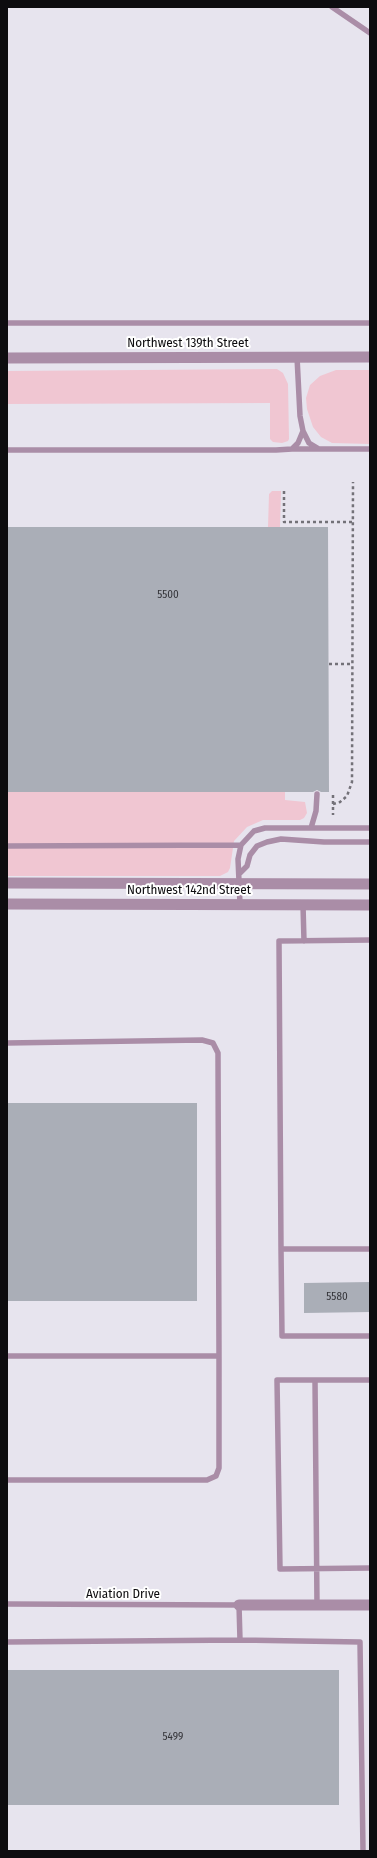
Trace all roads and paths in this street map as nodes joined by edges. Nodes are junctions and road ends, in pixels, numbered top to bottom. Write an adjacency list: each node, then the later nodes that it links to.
1 (332, 7): 2 (lane)
2 (370, 33)
3 (7, 323): 4 (lane)
4 (370, 323)
5 (297, 357): 6 (street, Northwest 139th Street); 7 (street, Northwest 139th Street); 8 (lane)
6 (370, 357)
7 (7, 358)
8 (303, 431): 9 (lane); 10 (lane)
9 (292, 449): 10 (lane); 12 (lane)
10 (318, 449): 11 (lane)
11 (370, 449)
12 (7, 450)
13 (353, 482): 15 (path)
14 (284, 491): 15 (path)
15 (352, 522): 17 (path)
16 (329, 664): 17 (path)
17 (352, 664): 20 (path)
18 (316, 794): 22 (lane)
19 (333, 795): 20 (path)
20 (333, 804): 21 (path)
21 (334, 815)
22 (311, 828): 23 (lane); 25 (lane)
23 (370, 828)
24 (370, 842): 27 (lane)
25 (241, 845): 26 (lane); 27 (lane)
26 (7, 846)
27 (240, 878): 28 (street, Northwest 142nd Street); 29 (street, Northwest 142nd Street); 31 (lane)
28 (7, 883)
29 (370, 884)
30 (7, 904): 31 (street, Northwest 142nd Street)
31 (240, 904): 32 (street, Northwest 142nd Street)
32 (303, 905): 33 (street, Northwest 142nd Street); 35 (lane)
33 (370, 905)
34 (370, 940): 35 (lane)
35 (304, 941): 37 (lane)
36 (7, 1043): 41 (lane)
37 (281, 1249): 38 (lane); 39 (lane)
38 (370, 1249)
39 (370, 1336)
40 (7, 1356): 41 (lane)
41 (219, 1356): 44 (lane)
42 (315, 1380): 43 (lane); 46 (lane); 46 (lane)
43 (370, 1380)
44 (7, 1480)
45 (370, 1568): 46 (lane)
46 (316, 1569): 49 (lane)
47 (7, 1604): 48 (lane, Aviation Drive)
48 (240, 1605): 49 (street); 51 (lane)
49 (317, 1605): 50 (street)
50 (370, 1605)
51 (240, 1640): 52 (lane); 53 (lane)
52 (7, 1642)
53 (363, 1851)

